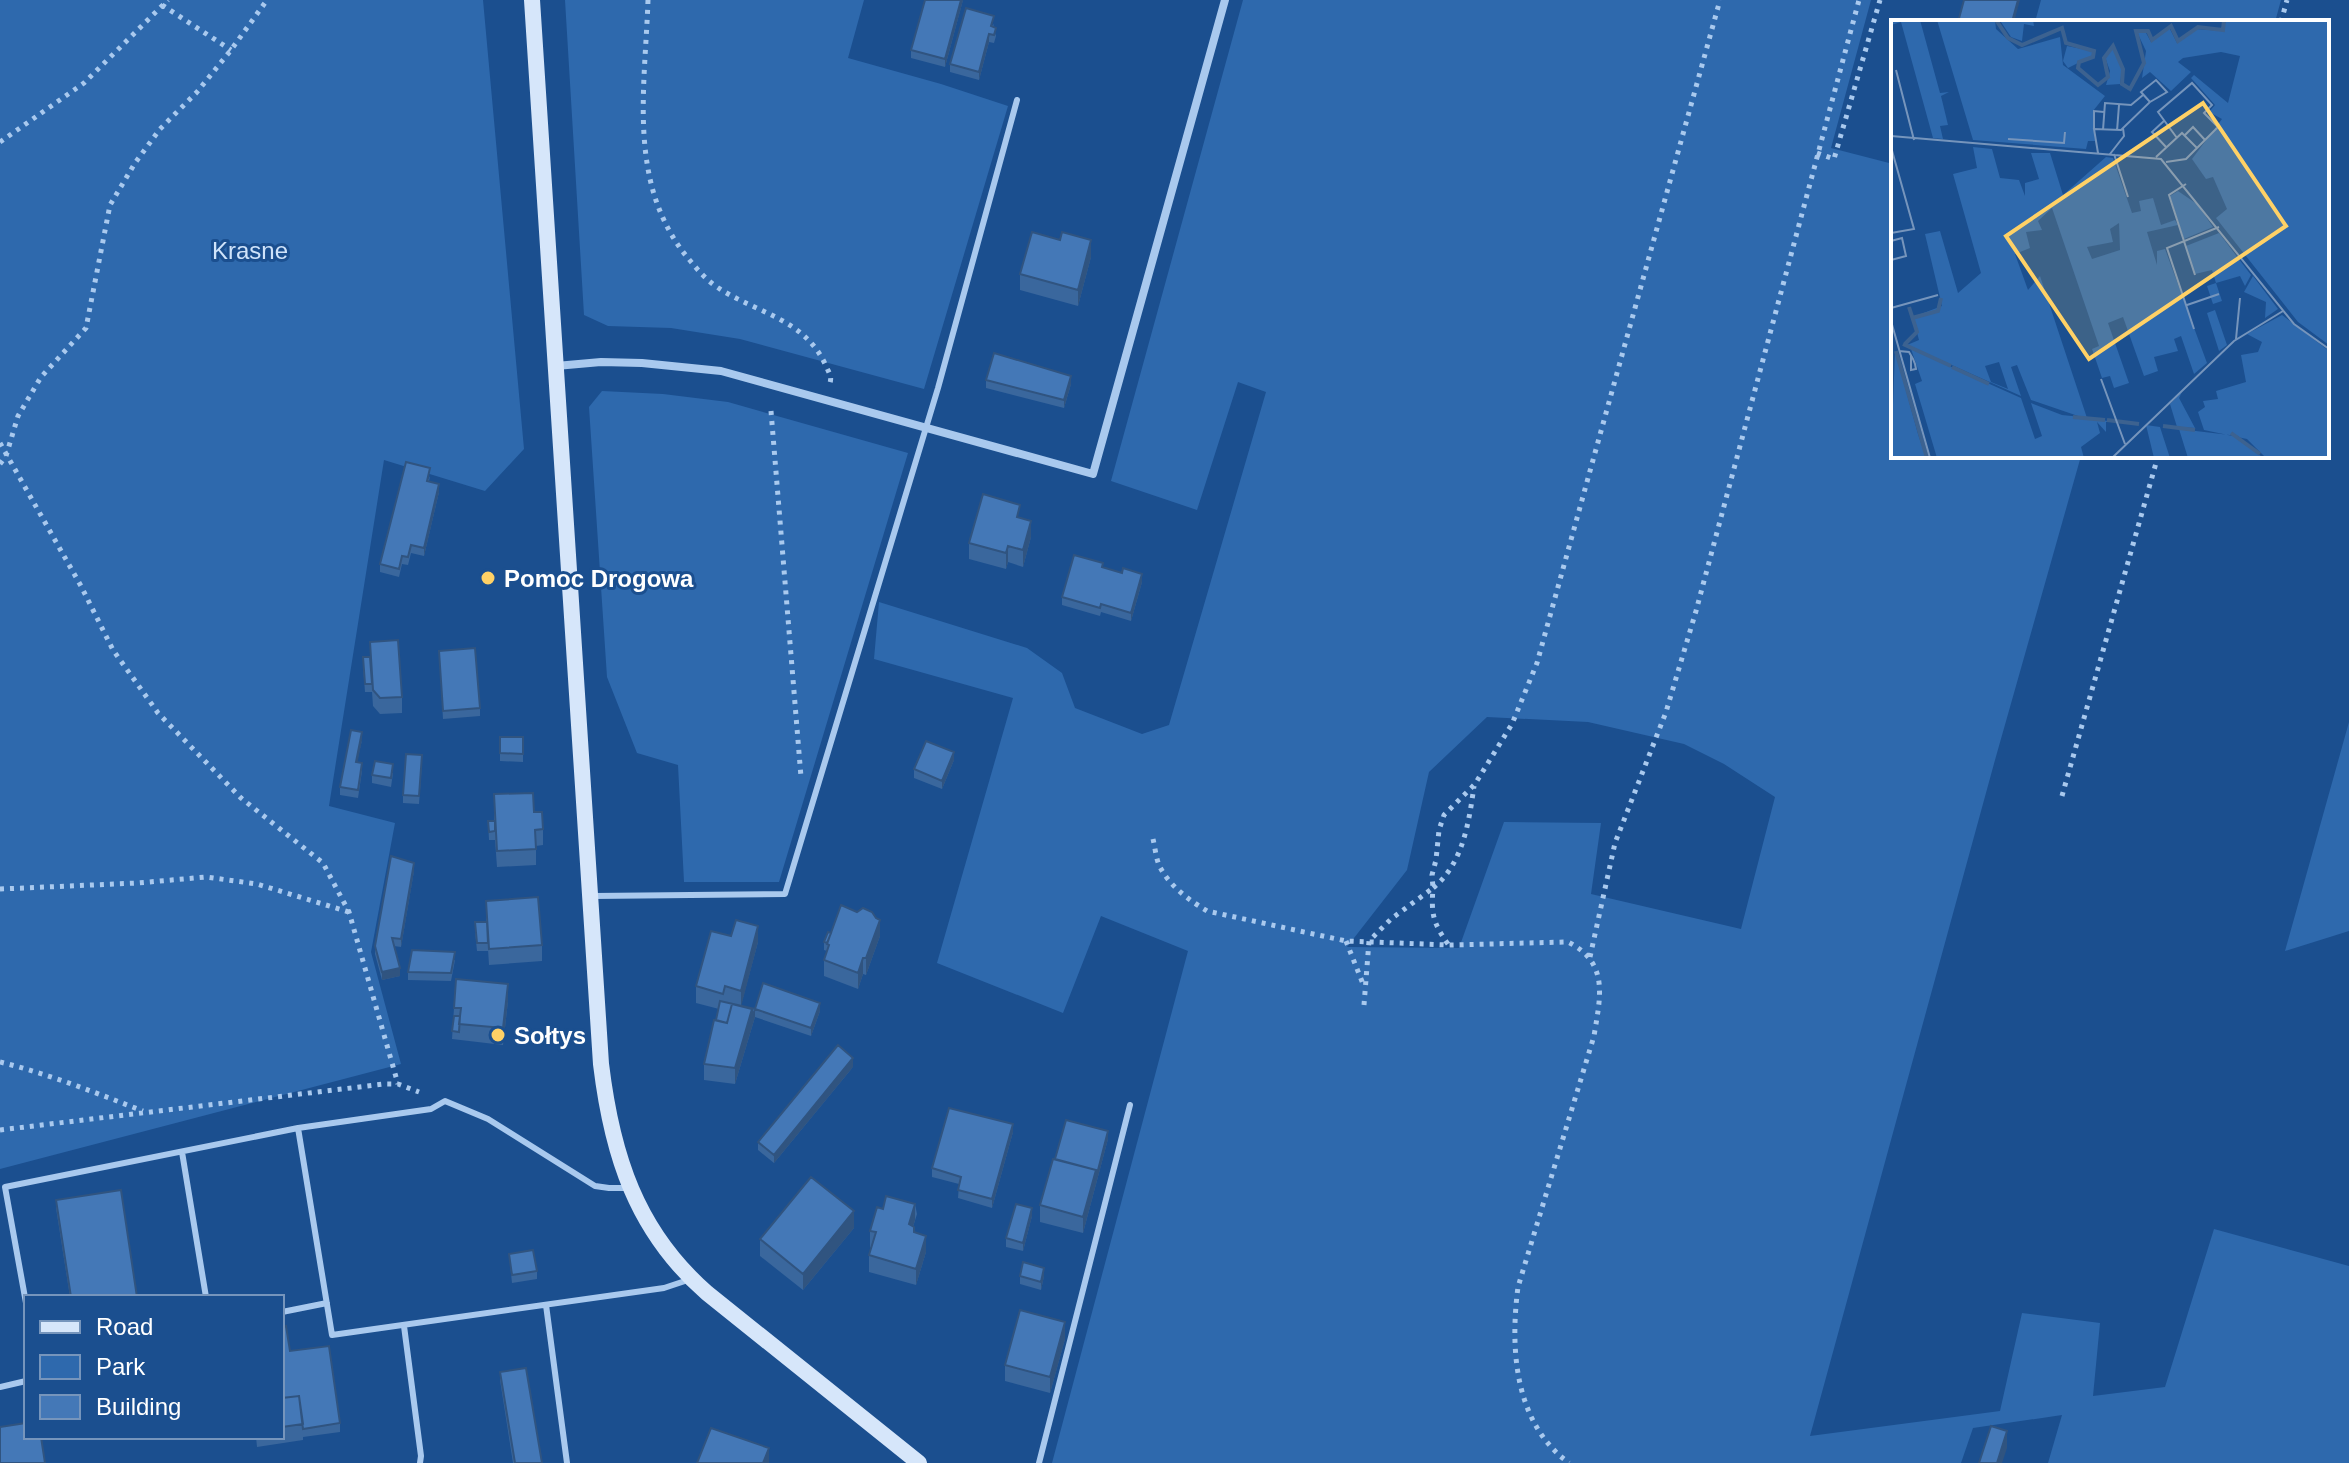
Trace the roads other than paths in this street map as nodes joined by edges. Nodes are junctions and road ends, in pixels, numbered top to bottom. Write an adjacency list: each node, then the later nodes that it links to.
1 (532, 0): 4 (street)
2 (1225, 0): 5 (street)
3 (1017, 100): 5 (lane)
4 (555, 366): 5 (street); 6 (street)
5 (926, 427): 6 (lane)
6 (590, 896): 10 (street)
7 (1130, 1105): 23 (lane)
8 (298, 1128): 9 (lane); 10 (lane); 14 (lane)
9 (182, 1152): 12 (lane); 13 (lane)
10 (630, 1188): 11 (street)
11 (691, 1279): 15 (lane); 22 (street)
12 (25, 1295)
13 (206, 1295)
14 (327, 1303): 16 (lane); 17 (lane)
15 (546, 1305): 17 (lane); 21 (lane)
16 (284, 1312)
17 (404, 1326): 20 (lane)
18 (24, 1381): 19 (lane)
19 (0, 1387)
20 (420, 1463)
21 (567, 1463)
22 (919, 1463)
23 (1039, 1463)

